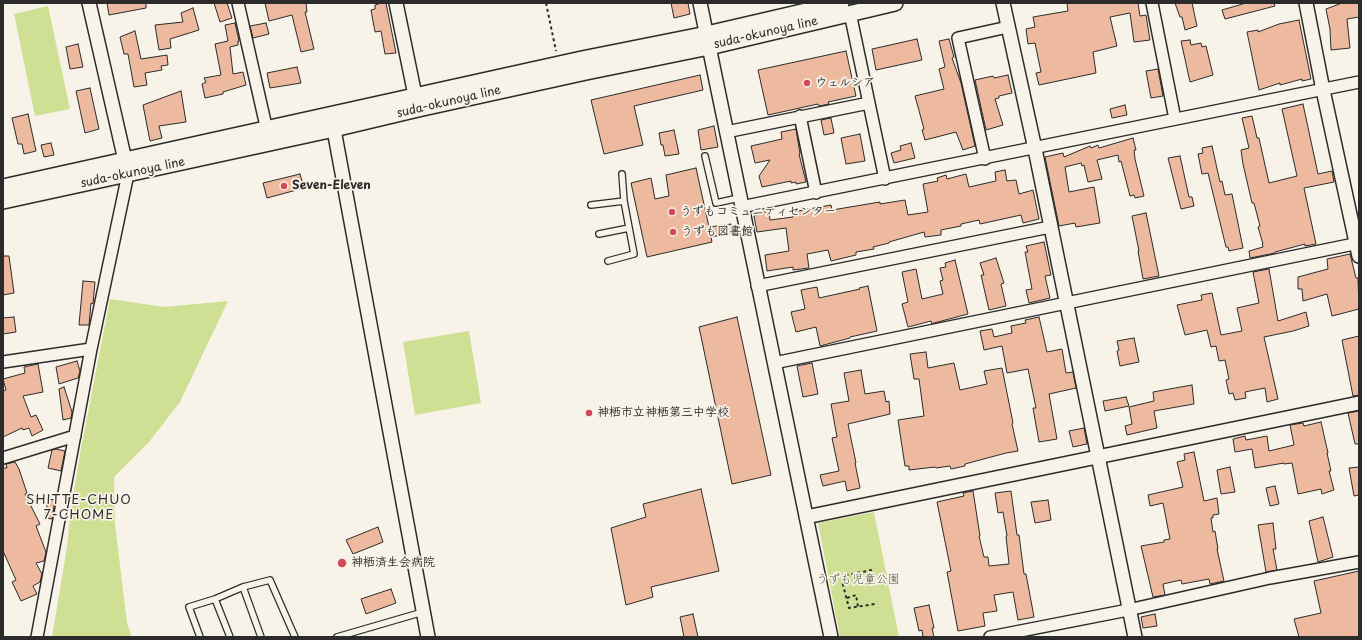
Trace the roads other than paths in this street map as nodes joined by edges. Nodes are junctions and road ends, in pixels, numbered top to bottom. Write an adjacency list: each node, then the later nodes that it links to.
1 (89, 3): 24 (street)
2 (238, 3): 20 (street)
3 (396, 3): 14 (street)
4 (700, 3): 11 (street)
5 (895, 3): 9 (main road, suda-okunoya line)
6 (1003, 3): 10 (street)
7 (1152, 3): 17 (street)
8 (1306, 3): 13 (street)
9 (845, 8): 11 (main road, suda-okunoya line); 15 (street)
10 (1008, 27): 21 (street); 23 (street)
11 (708, 40): 14 (main road, suda-okunoya line); 19 (street)
12 (1359, 82): 13 (street)
13 (1323, 90): 17 (street); 36 (street)
14 (416, 102): 18 (main road, suda-okunoya line)
15 (869, 103): 16 (street); 26 (street)
16 (800, 116): 19 (street); 28 (street)
17 (1176, 119): 21 (street)
18 (333, 122): 20 (main road, suda-okunoya line); 53 (street)
19 (726, 132): 31 (street)
20 (268, 136): 24 (main road, suda-okunoya line)
21 (1035, 149): 23 (street); 33 (street)
22 (705, 156): 31 (lane)
23 (985, 159): 26 (street)
24 (127, 167): 27 (main road, suda-okunoya line); 29 (main road, suda-okunoya line); 41 (street)
25 (622, 174): 30 (lane)
26 (885, 179): 28 (street)
27 (3, 187)
28 (816, 193): 31 (street)
29 (3, 201)
30 (624, 201): 32 (lane); 34 (lane)
31 (740, 202): 39 (street)
32 (591, 205)
33 (1050, 227): 39 (street); 40 (street)
34 (629, 228): 35 (lane); 38 (lane)
35 (599, 234)
36 (1358, 243): 37 (street); 40 (street)
37 (1359, 256)
38 (608, 261)
39 (758, 286): 43 (street)
40 (1067, 302): 43 (street); 46 (street)
41 (91, 349): 42 (street); 45 (street)
42 (3, 362)
43 (774, 363): 48 (street)
44 (1359, 403): 46 (street)
45 (75, 436): 47 (street); 54 (street)
46 (1099, 457): 48 (street); 52 (street)
47 (3, 458)
48 (806, 517): 61 (street)
49 (1359, 562): 52 (street)
50 (243, 587): 51 (lane); 57 (lane); 58 (lane)
51 (215, 599): 55 (lane); 56 (lane)
52 (1128, 610): 62 (street); 63 (street)
53 (423, 612): 59 (lane); 60 (street)
54 (37, 637)
55 (200, 637)
56 (230, 637)
57 (261, 637)
58 (295, 637)
59 (337, 637)
60 (428, 637)
61 (831, 637)
62 (990, 637)
63 (1135, 637)

